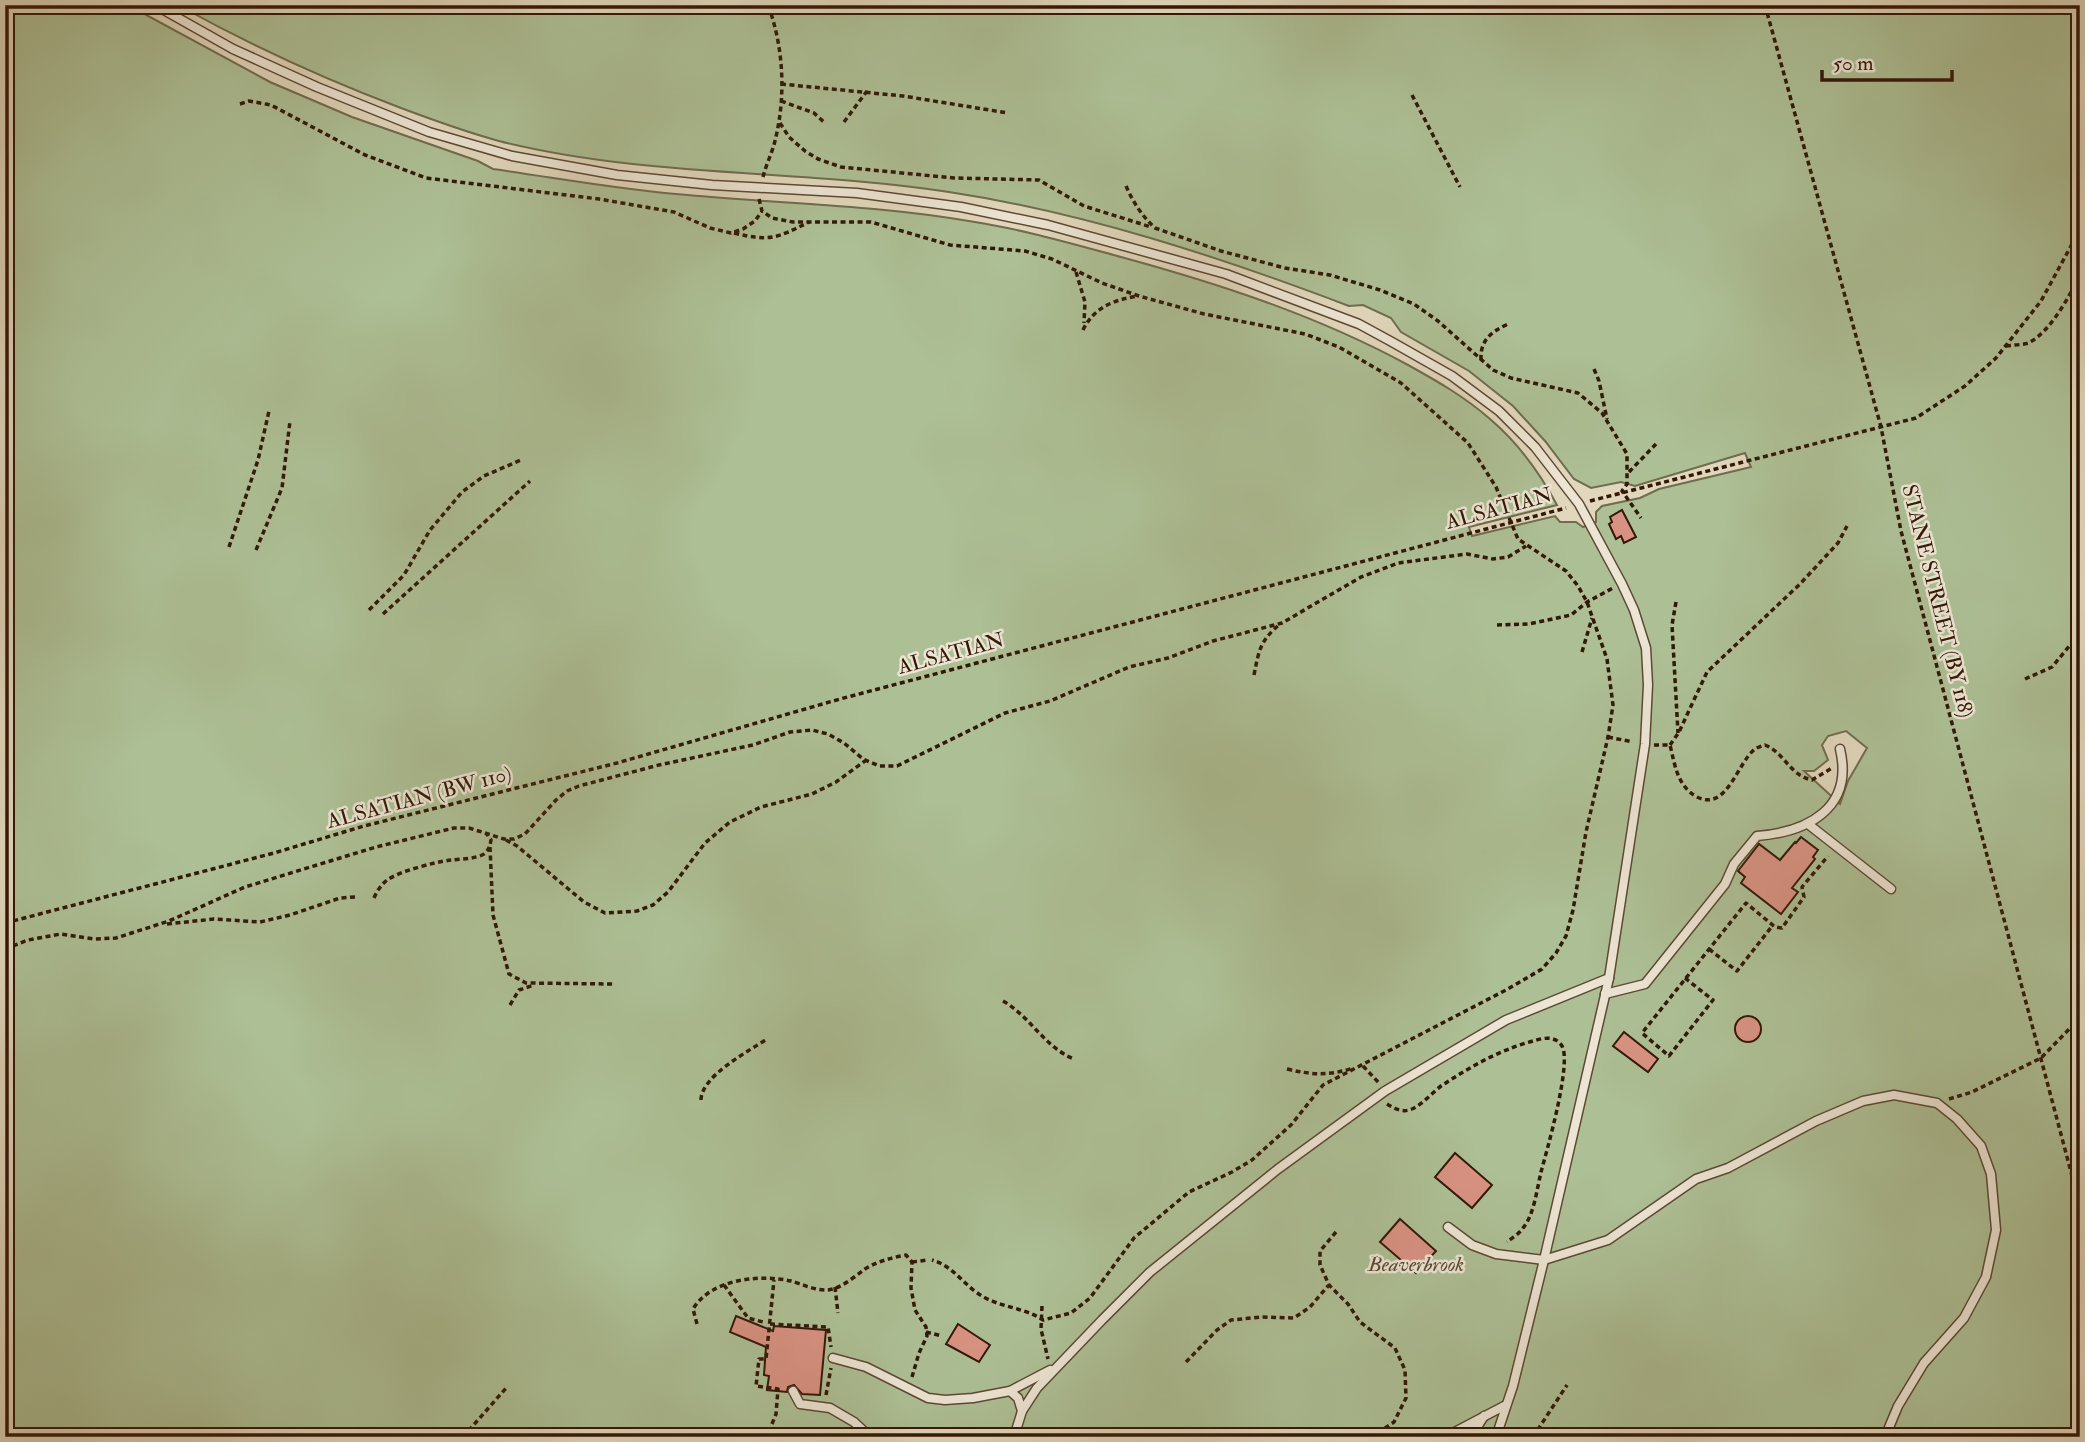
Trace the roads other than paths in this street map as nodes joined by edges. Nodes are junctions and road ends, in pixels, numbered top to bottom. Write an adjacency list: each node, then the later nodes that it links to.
1 (155, 5): 5 (lane)
2 (1840, 749): 3 (lane)
3 (1808, 824): 4 (lane); 6 (lane)
4 (1891, 889)
5 (1609, 978): 6 (lane); 10 (lane)
6 (1605, 994): 8 (lane)
7 (1448, 1227): 8 (lane)
8 (1544, 1260): 13 (lane); 21 (lane)
9 (833, 1358): 12 (lane)
10 (1056, 1367): 12 (lane); 14 (lane)
11 (793, 1391): 16 (lane)
12 (1010, 1391): 14 (lane)
13 (1504, 1406): 15 (lane); 20 (lane)
14 (1022, 1411): 17 (lane)
15 (1484, 1416): 18 (lane); 19 (lane)
16 (870, 1437)
17 (1014, 1437)
18 (1445, 1437)
19 (1471, 1437)
20 (1496, 1437)
21 (1885, 1437)

